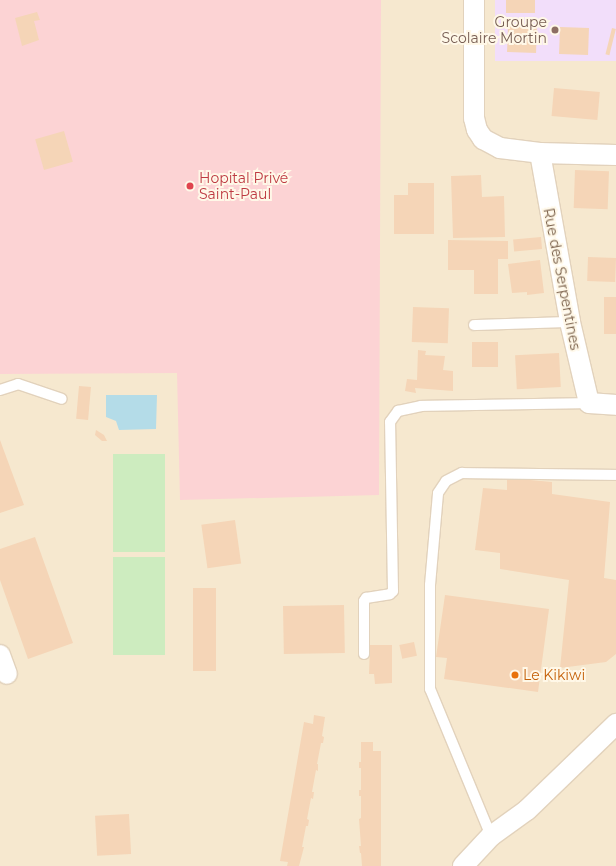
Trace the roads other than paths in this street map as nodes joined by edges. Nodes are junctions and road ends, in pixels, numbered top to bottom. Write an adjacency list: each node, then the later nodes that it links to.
1 (474, 0): 2 (street)
2 (540, 154): 3 (street); 4 (street, Rue des Serpentines)
3 (616, 155)
4 (570, 322): 5 (lane); 8 (street, Rue des Serpentines)
5 (474, 325)
6 (0, 390): 7 (lane)
7 (62, 399)
8 (589, 403): 9 (street); 11 (lane)
9 (616, 405)
10 (616, 475): 15 (lane)
11 (364, 654)
12 (0, 655): 13 (street)
13 (6, 674)
14 (616, 724): 15 (street)
15 (492, 836): 16 (street)
16 (463, 866)

